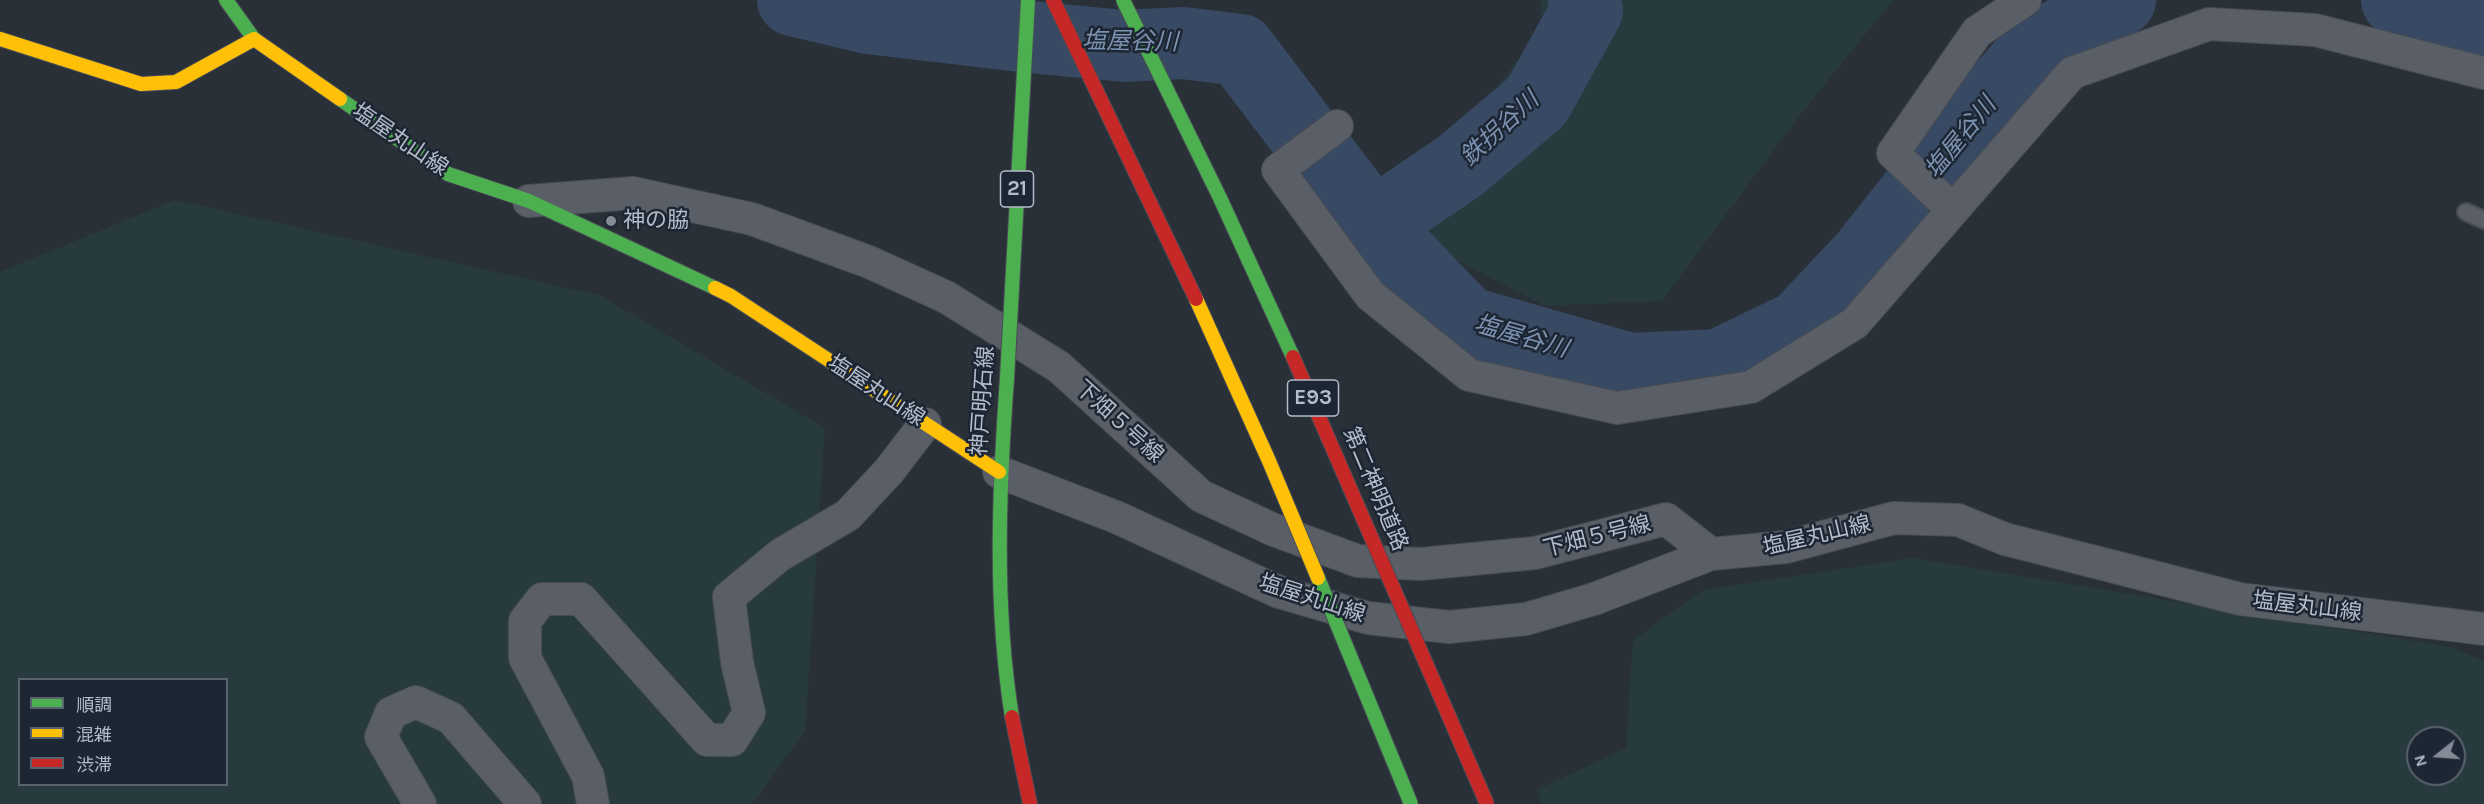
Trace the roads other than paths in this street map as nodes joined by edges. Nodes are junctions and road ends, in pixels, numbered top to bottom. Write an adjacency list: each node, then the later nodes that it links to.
1 (226, 0): 7 (main road, 塩屋丸山線)
2 (1028, 0): 15 (main road, 神戸明石線 / 21, bridge)
3 (1053, 0): 22 (main road, bridge)
4 (1123, 0): 23 (main road, 第二神明道路 / E93, bridge)
5 (2025, 0): 11 (street)
6 (0, 39): 7 (main road)
7 (254, 39): 10 (main road, 塩屋丸山線)
8 (2484, 73): 11 (street)
9 (1337, 126): 11 (street)
10 (528, 201): 14 (main road, 塩屋丸山線); 16 (street, 下畑５号線)
11 (1953, 210)
12 (2466, 212): 13 (lane)
13 (2484, 220)
14 (925, 423): 15 (main road, 塩屋丸山線); 20 (street)
15 (999, 472): 16 (street, 塩屋丸山線); 21 (main road, 神戸明石線 / 21)
16 (1712, 554): 17 (street, 塩屋丸山線)
17 (2484, 629)
18 (420, 804): 19 (street)
19 (525, 804)
20 (593, 804)
21 (1030, 804)
22 (1411, 804)
23 (1487, 804)

